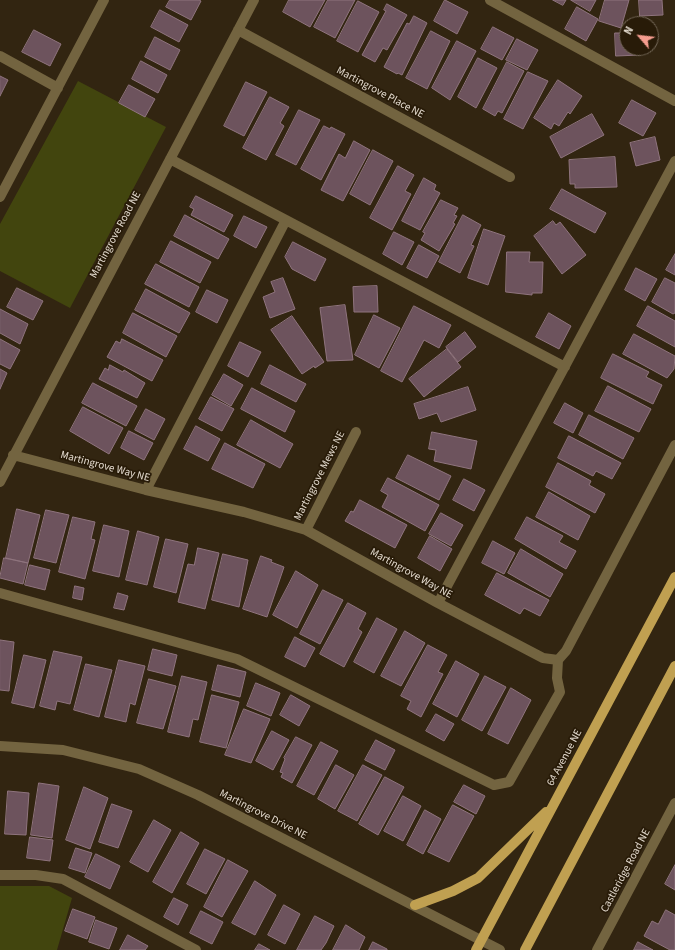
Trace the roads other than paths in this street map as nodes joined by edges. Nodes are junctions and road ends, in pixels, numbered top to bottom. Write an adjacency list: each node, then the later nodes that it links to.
1 (104, 0): 6 (street)
2 (254, 0): 4 (street, Martingrove Road NE)
3 (490, 0): 7 (street)
4 (238, 30): 8 (street, Martingrove Road NE); 10 (street, Martingrove Place NE)
5 (0, 56): 6 (street)
6 (58, 88): 11 (street)
7 (675, 101)
8 (170, 159): 12 (street); 16 (street, Martingrove Road NE)
9 (675, 162): 13 (street)
10 (510, 177)
11 (0, 197)
12 (286, 220): 13 (street); 18 (street)
13 (565, 366): 22 (street)
14 (356, 432): 19 (street, Martingrove Mews NE)
15 (675, 445): 23 (street)
16 (13, 455): 17 (street, Martingrove Road NE); 18 (street, Martingrove Way NE)
17 (0, 482)
18 (146, 490): 19 (street, Martingrove Way NE)
19 (306, 530): 22 (street, Martingrove Way NE)
20 (675, 577): 27 (main road, 64 Avenue NE)
21 (0, 593): 23 (street)
22 (438, 603): 23 (street, Martingrove Way NE)
23 (558, 660)
24 (675, 666): 34 (main road)
25 (0, 746): 29 (street, Martingrove Drive NE)
26 (675, 802): 35 (street, Castleridge Road NE)
27 (554, 805): 29 (main road); 30 (main road, 64 Avenue NE)
28 (0, 875): 31 (street)
29 (415, 905): 30 (street, Martingrove Drive NE)
30 (481, 940): 32 (main road, 64 Avenue NE); 33 (street, Martingrove Drive NE)
31 (196, 950)
32 (476, 950)
33 (500, 950)
34 (525, 950)
35 (597, 950)

